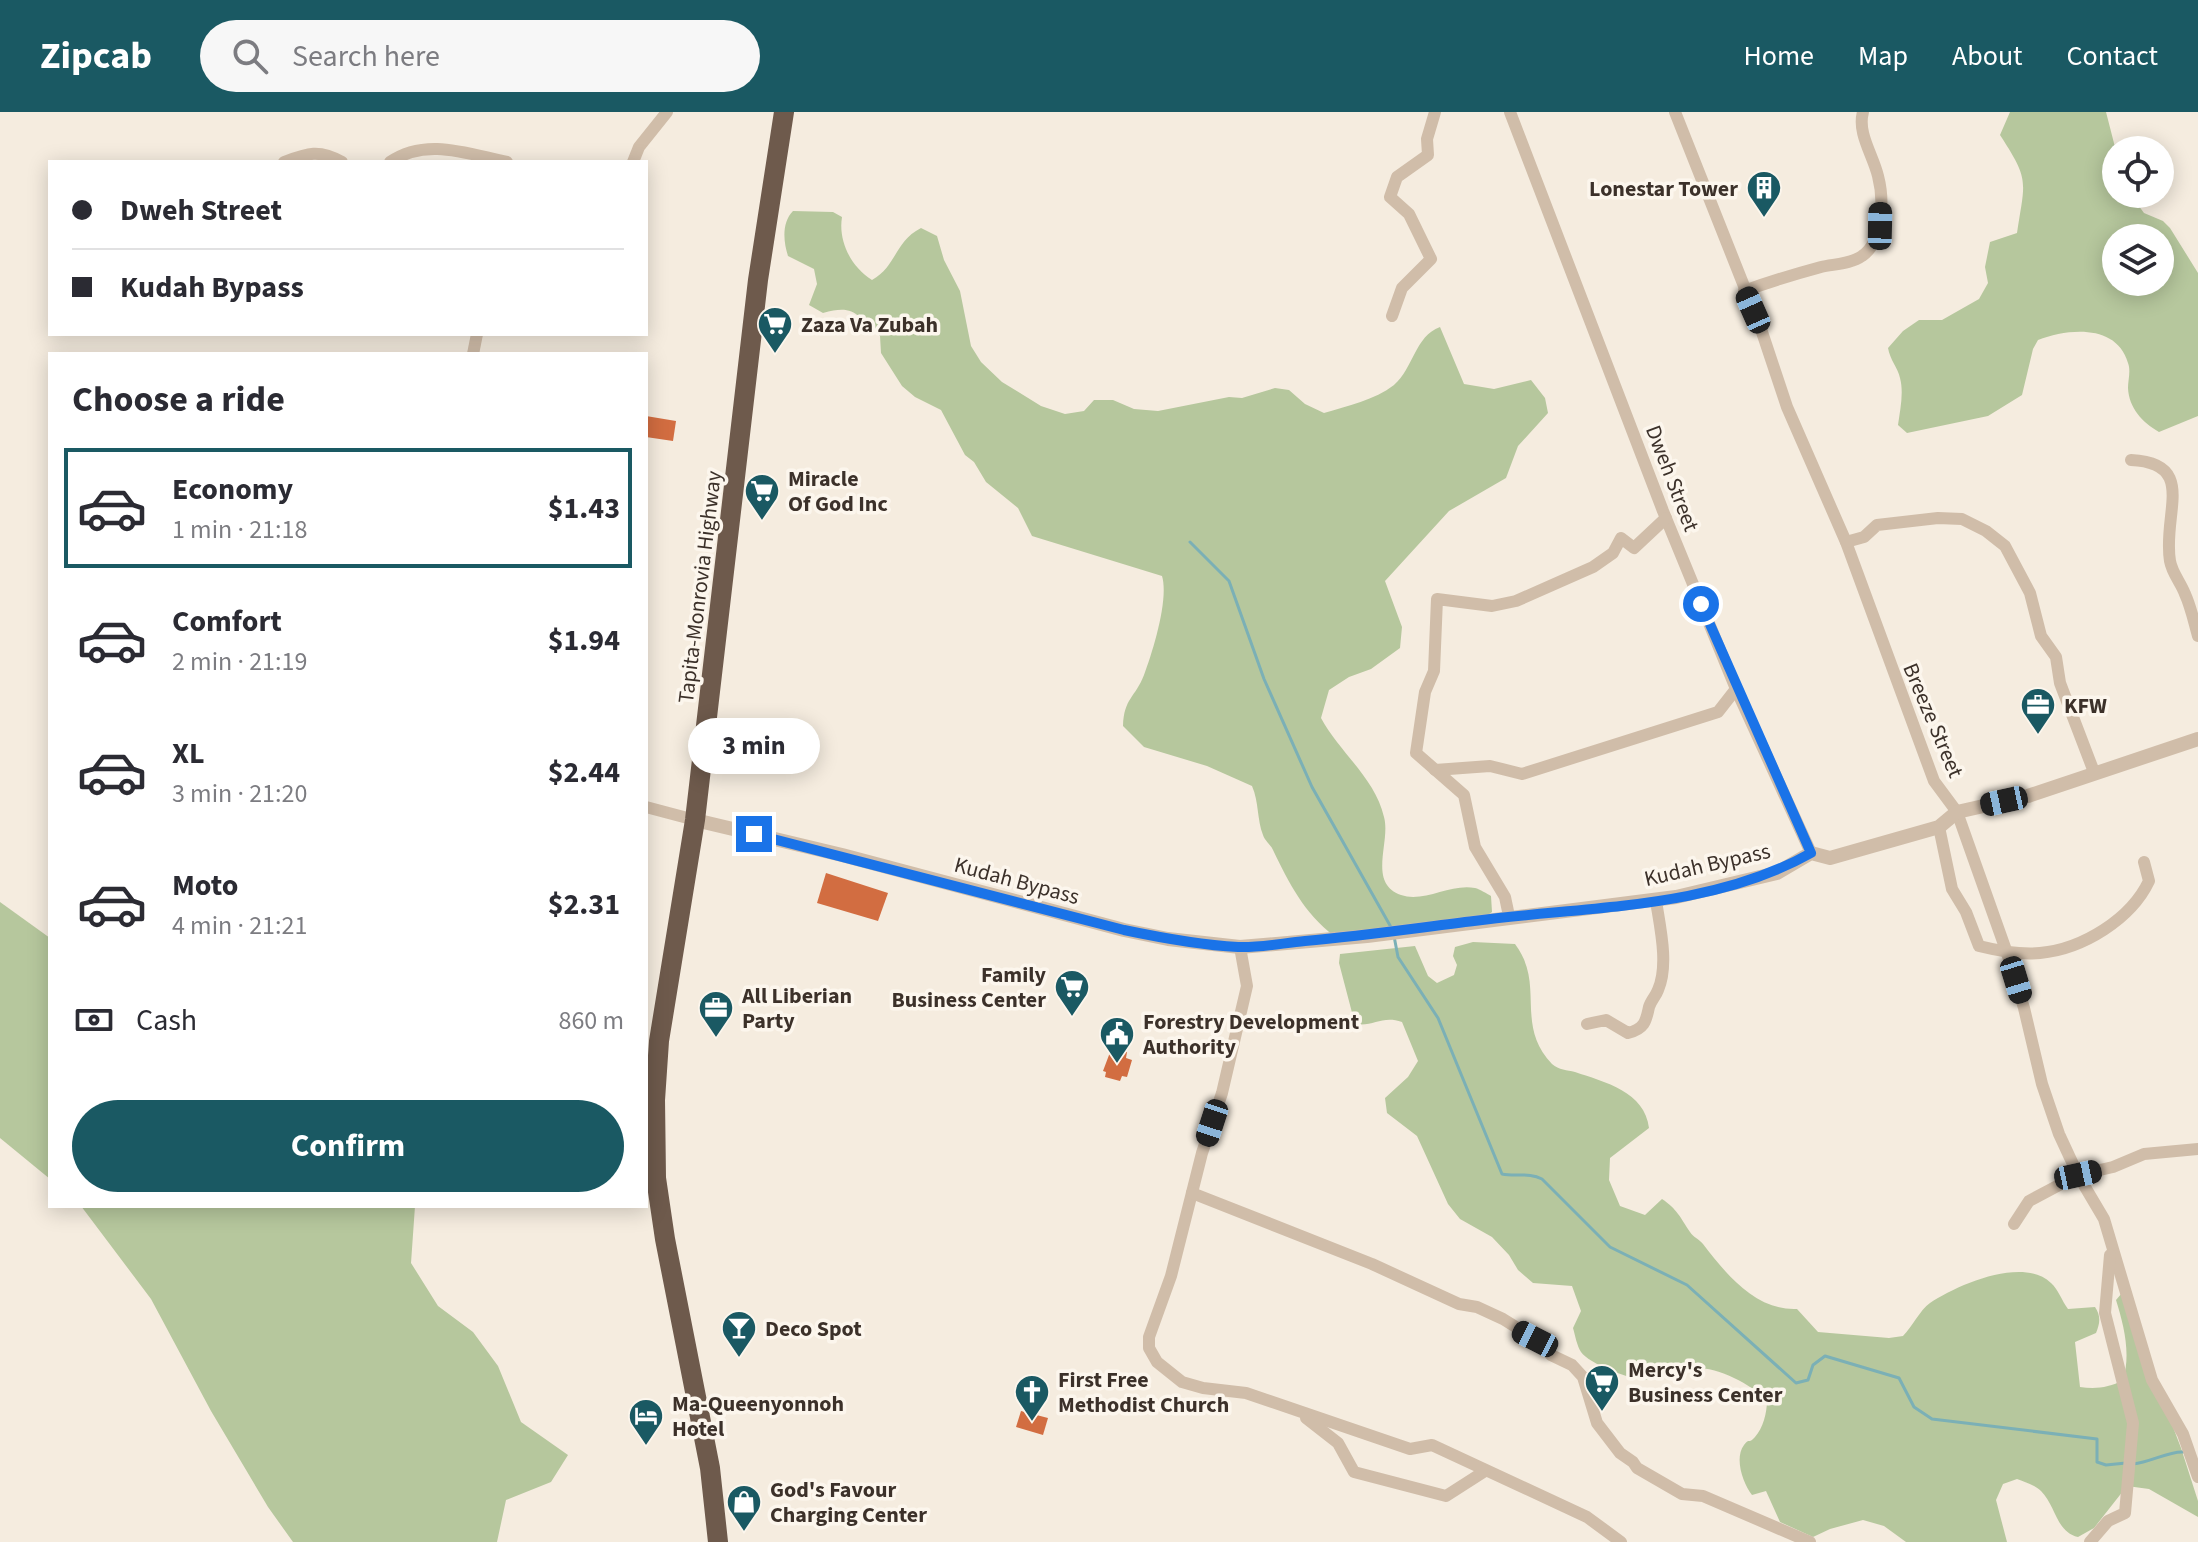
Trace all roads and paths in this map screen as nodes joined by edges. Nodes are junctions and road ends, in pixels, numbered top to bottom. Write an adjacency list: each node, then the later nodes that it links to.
1 (667, 112): 11 (street)
2 (784, 112): 24 (highway, Tapita-Monrovia Highway)
3 (1435, 112): 13 (street)
4 (1510, 112): 15 (street, Dweh Street)
5 (1675, 112): 12 (street, Breeze Street)
6 (1863, 112): 12 (street)
7 (289, 160): 8 (street)
8 (338, 160)
9 (393, 160): 10 (street)
10 (497, 160)
11 (634, 160)
12 (1744, 291): 16 (street, Breeze Street)
13 (1392, 316)
14 (2131, 460): 17 (street)
15 (1666, 518): 18 (street, Dweh Street); 20 (street)
16 (1846, 542): 21 (street); 23 (street, Breeze Street)
17 (2198, 636)
18 (1736, 689): 20 (street); 26 (street, Dweh Street)
19 (2198, 739): 21 (street, Kudah Bypass)
20 (1435, 770): 29 (street)
21 (2094, 772): 23 (street, Kudah Bypass)
22 (648, 808): 24 (street, Kudah Bypass)
23 (1957, 812): 25 (street, Kudah Bypass); 31 (street, Breeze Street)
24 (695, 820): 30 (street, Kudah Bypass); 41 (highway, Tapita-Monrovia Highway)
25 (1939, 827): 26 (street, Kudah Bypass); 31 (street)
26 (1811, 853): 28 (street, Kudah Bypass)
27 (2144, 862): 31 (street)
28 (1656, 901): 29 (street, Kudah Bypass); 32 (street)
29 (1509, 916): 30 (street, Kudah Bypass)
30 (1240, 947): 35 (street)
31 (2007, 953): 34 (street, Breeze Street)
32 (1587, 1024)
33 (2198, 1149): 34 (street)
34 (2078, 1175): 36 (street); 37 (street, Breeze Street)
35 (1192, 1193): 38 (street); 43 (street)
36 (2014, 1224)
37 (2109, 1238): 40 (street, Breeze Street); 44 (street)
38 (1301, 1413): 39 (street); 39 (street)
39 (1485, 1471): 42 (street)
40 (2198, 1477)
41 (718, 1542)
42 (1621, 1542)
43 (1810, 1542)
44 (2090, 1542)

